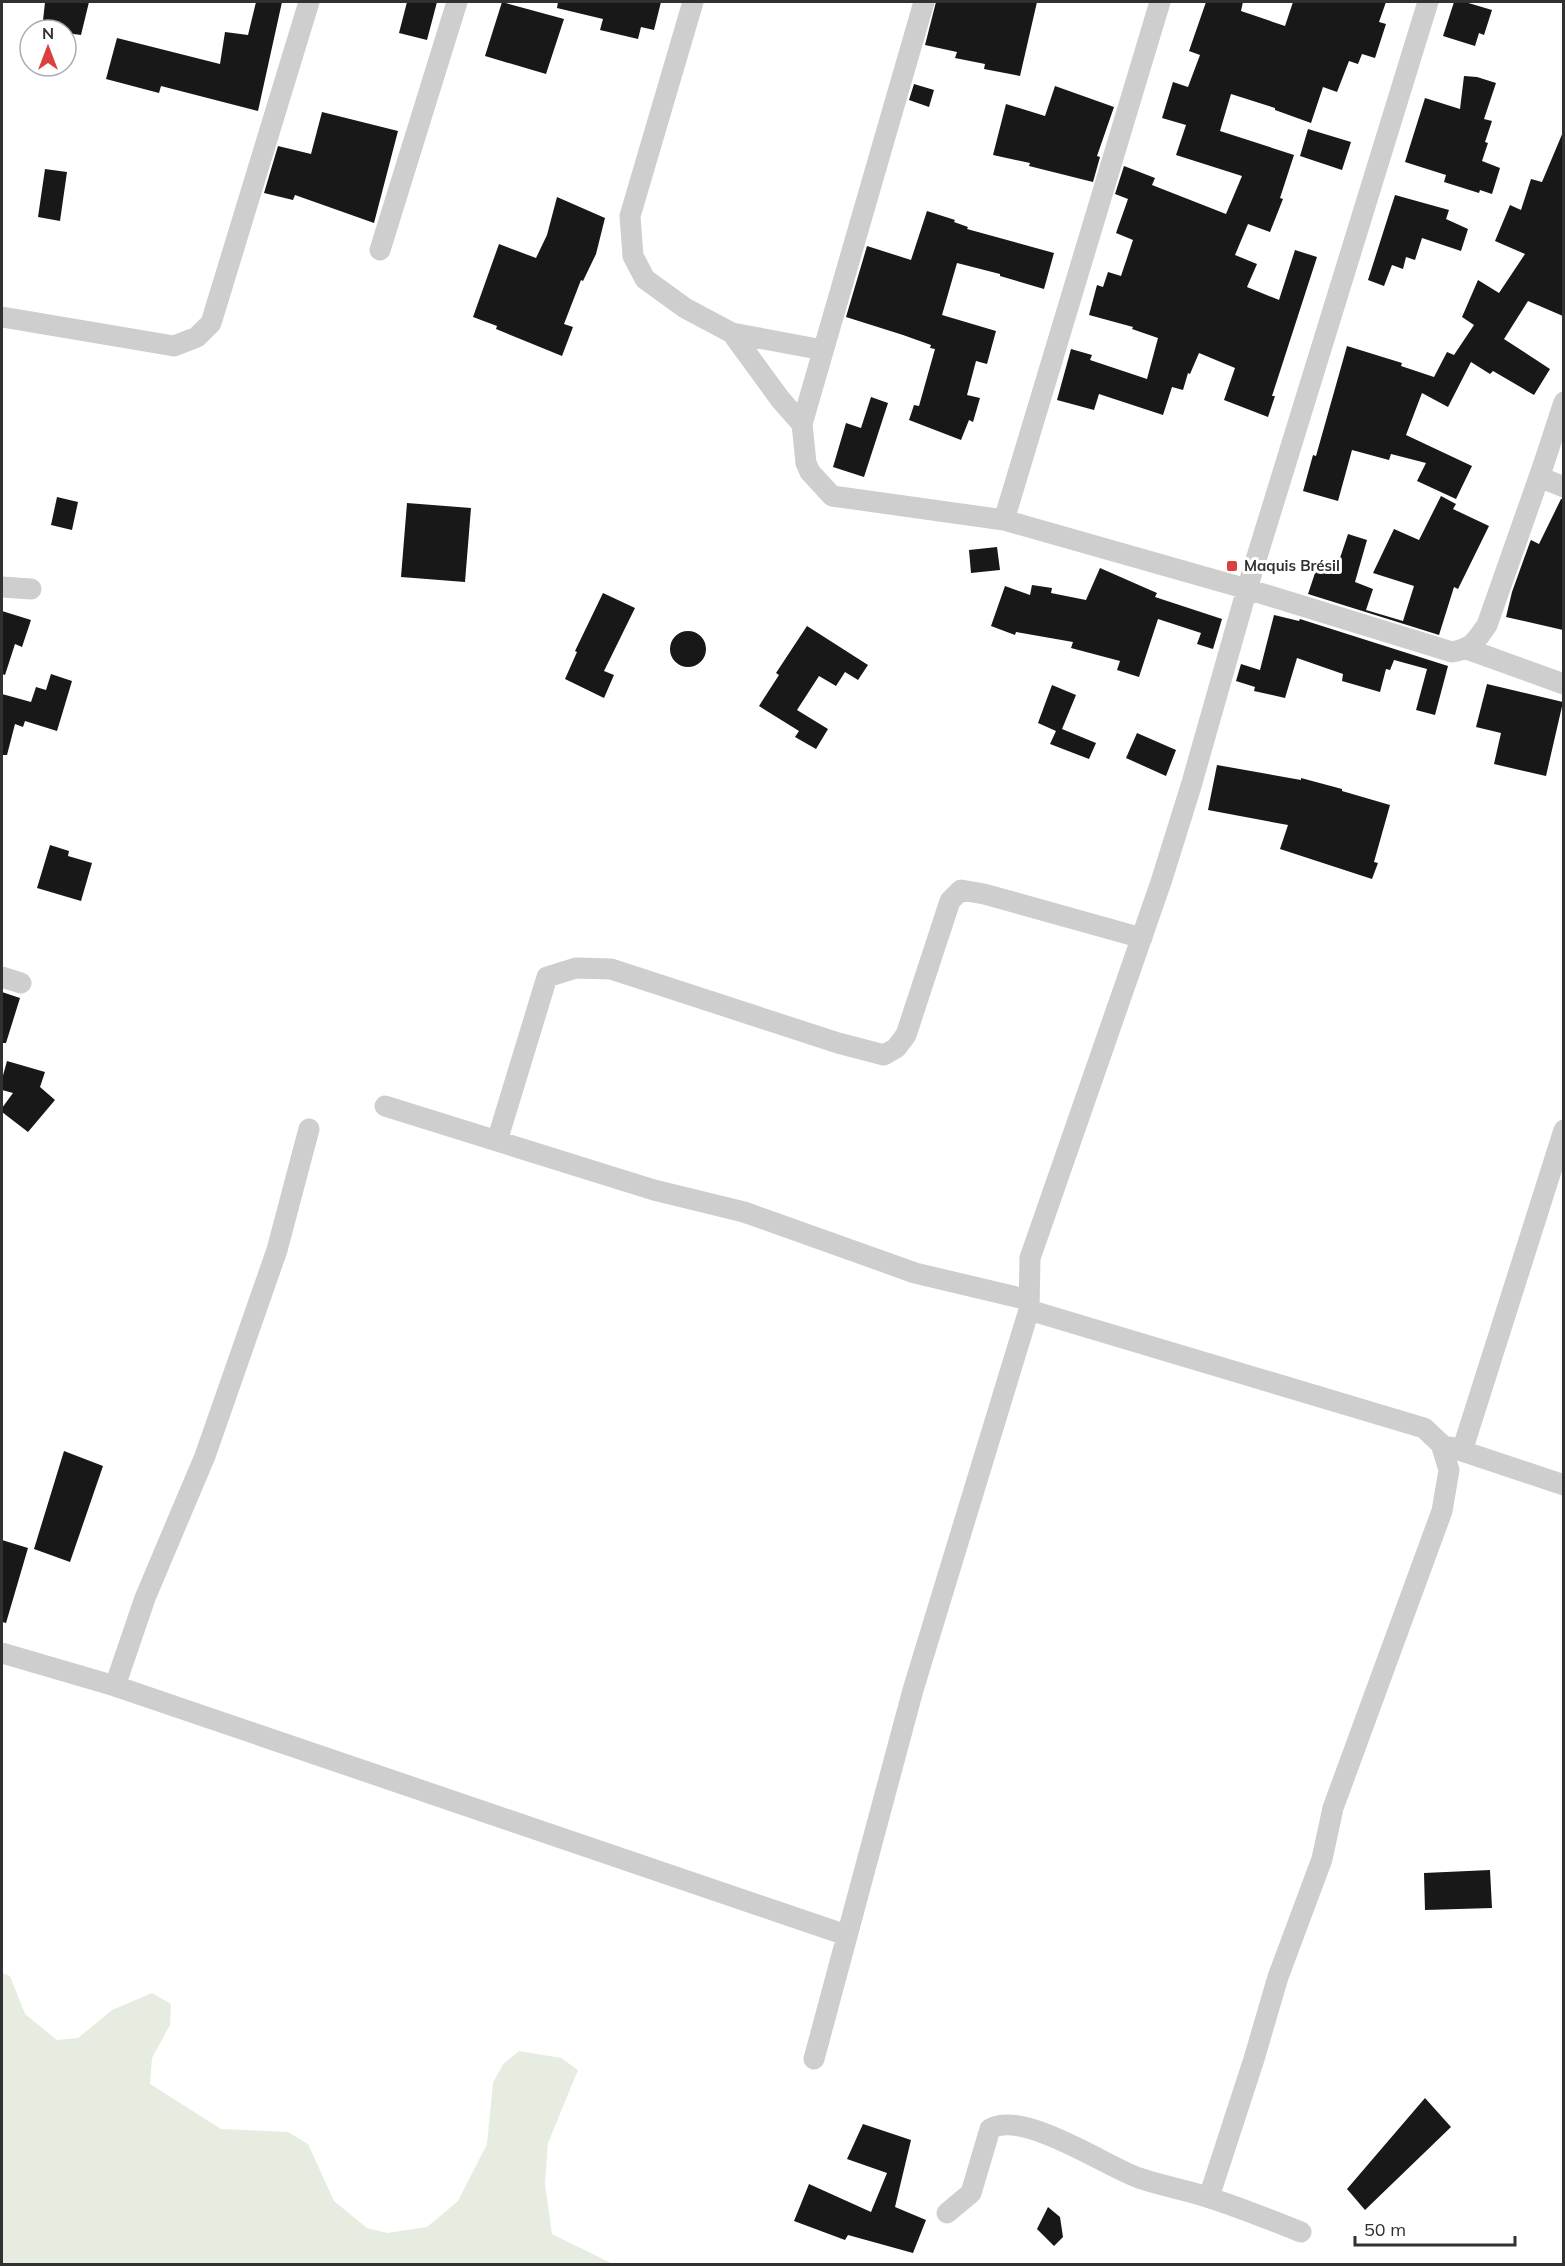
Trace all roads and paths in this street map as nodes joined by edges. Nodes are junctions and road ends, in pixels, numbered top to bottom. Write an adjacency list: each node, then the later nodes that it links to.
1 (309, 2): 8 (street)
2 (457, 2): 7 (street)
3 (693, 2): 9 (street)
4 (924, 2): 10 (street)
5 (1160, 2): 15 (street)
6 (1428, 2): 18 (street)
7 (380, 250)
8 (2, 317)
9 (732, 333): 10 (street); 12 (street)
10 (823, 350): 12 (street)
11 (1563, 402): 13 (street)
12 (802, 424): 15 (street)
13 (1539, 477): 14 (street); 19 (street)
14 (1563, 487)
15 (1004, 520): 18 (street)
16 (2, 587): 17 (street)
17 (31, 589)
18 (1247, 589): 19 (street); 21 (street)
19 (1467, 649): 20 (street)
20 (1563, 684)
21 (1142, 938): 25 (street); 26 (street)
22 (385, 1106): 25 (street)
23 (309, 1129): 31 (street)
24 (1563, 1130): 28 (street)
25 (497, 1141): 26 (street)
26 (1029, 1305): 27 (street); 32 (street)
27 (1441, 1444): 28 (street); 34 (street)
28 (1462, 1451): 29 (street)
29 (1563, 1485)
30 (2, 1653): 31 (street)
31 (115, 1686): 32 (street)
32 (846, 1935): 33 (street)
33 (814, 2059)
34 (1209, 2197): 35 (street); 36 (street)
35 (947, 2213)
36 (1301, 2232)

